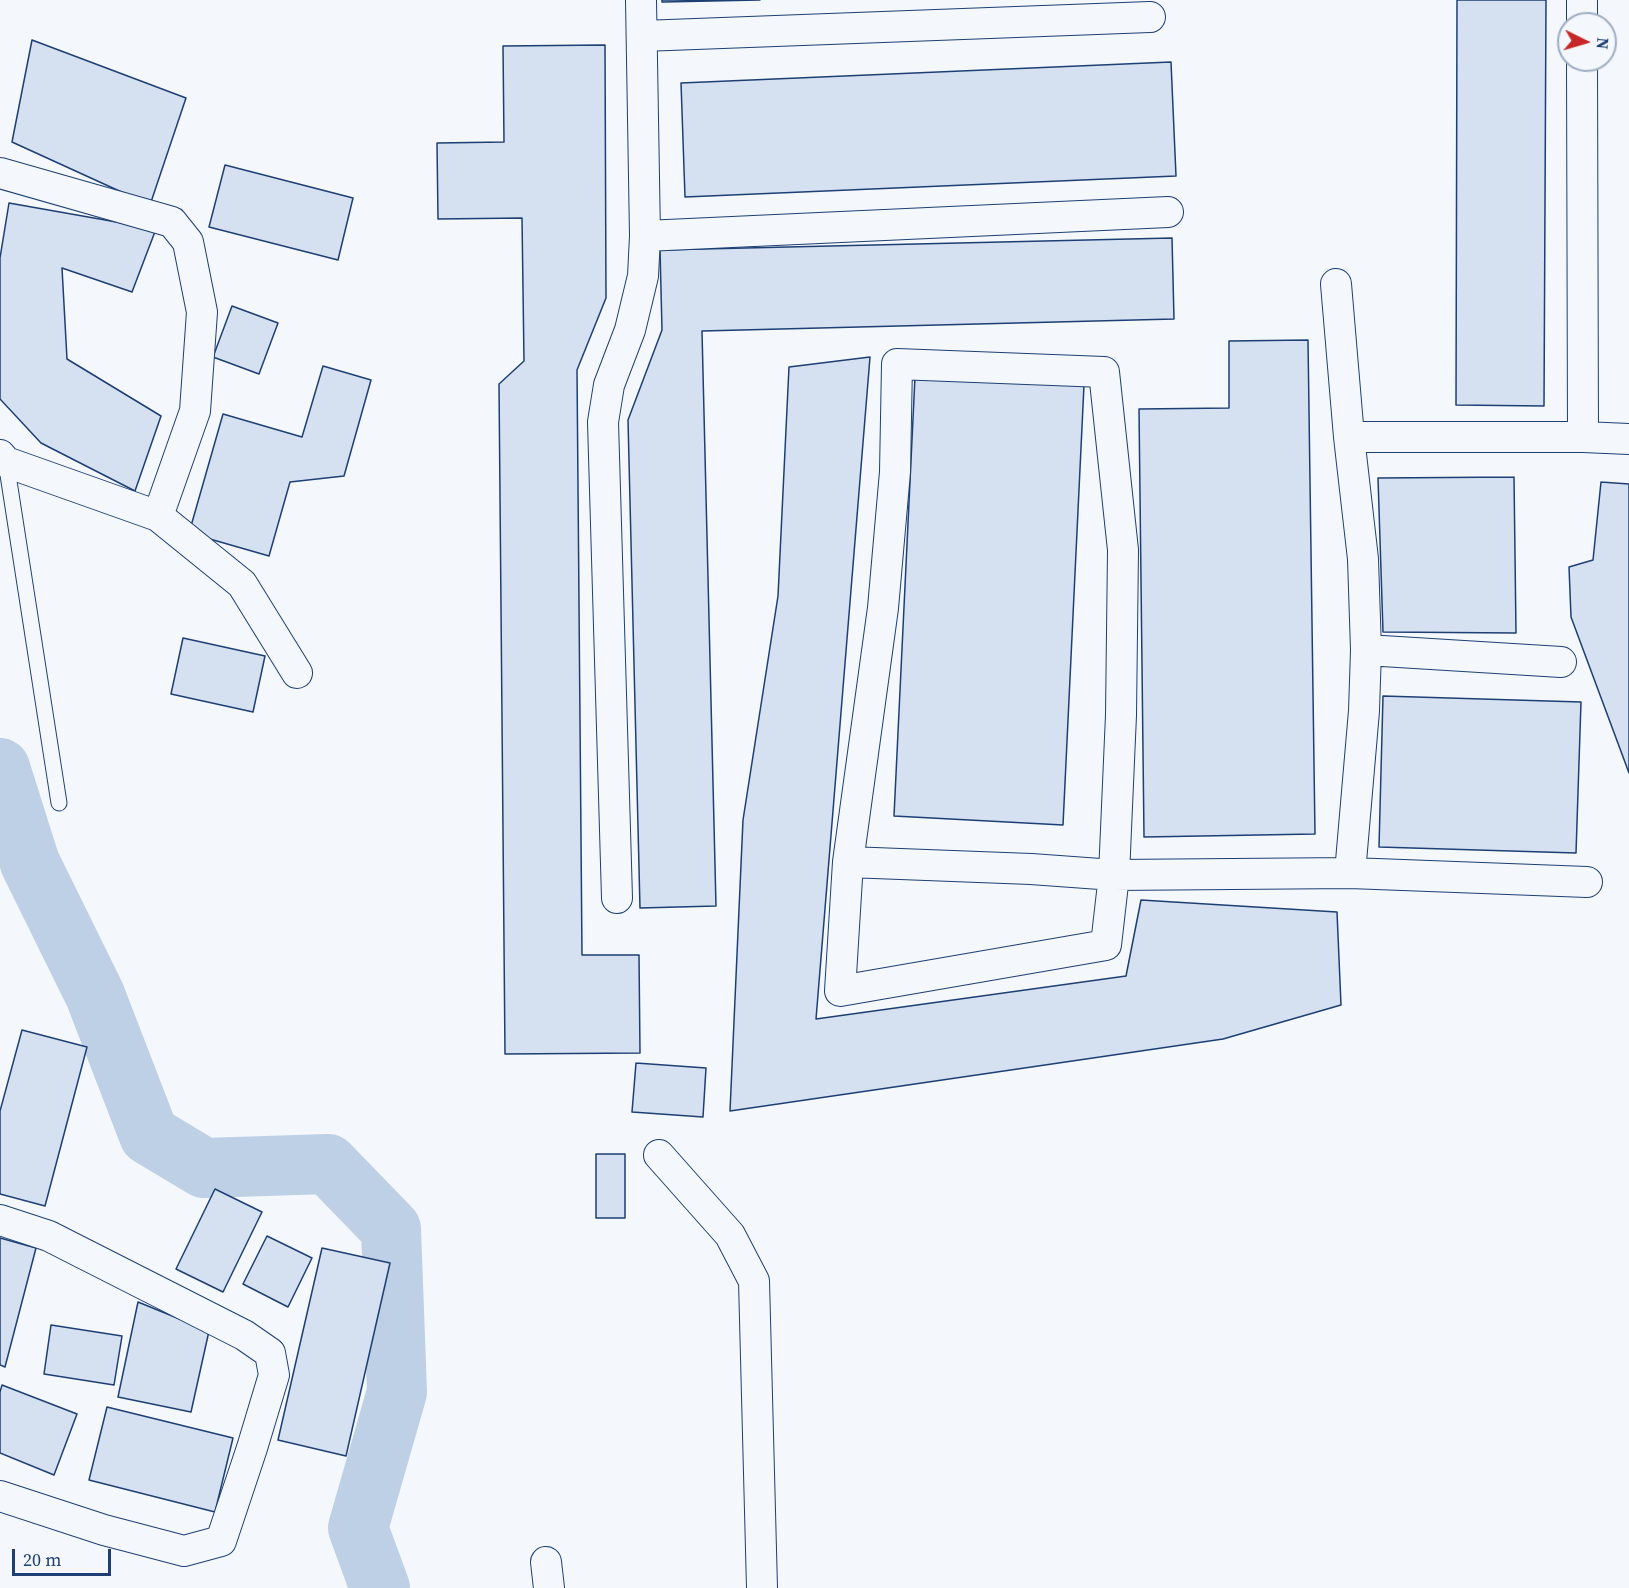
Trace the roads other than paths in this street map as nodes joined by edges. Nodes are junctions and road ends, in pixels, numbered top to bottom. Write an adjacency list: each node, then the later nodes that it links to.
1 (641, 0): 3 (street)
2 (1150, 17): 3 (street)
3 (642, 36): 7 (street)
4 (1582, 72): 10 (street)
5 (0, 173): 13 (street)
6 (1168, 212): 7 (street)
7 (645, 236): 22 (street)
8 (1336, 284): 9 (street)
9 (1348, 437): 10 (street); 14 (street)
10 (1583, 437): 11 (street)
11 (1629, 439)
12 (3, 458): 13 (street); 17 (lane)
13 (158, 516): 16 (street)
14 (1366, 650): 15 (street); 19 (street)
15 (1561, 662)
16 (297, 673)
17 (59, 803)
18 (848, 862): 20 (street); 20 (street); 20 (street)
19 (1350, 873): 20 (street); 21 (street)
20 (1114, 875)
21 (1587, 882)
22 (617, 898)
23 (658, 1155): 26 (street)
24 (0, 1220): 25 (street)
25 (0, 1496)
26 (762, 1588)

